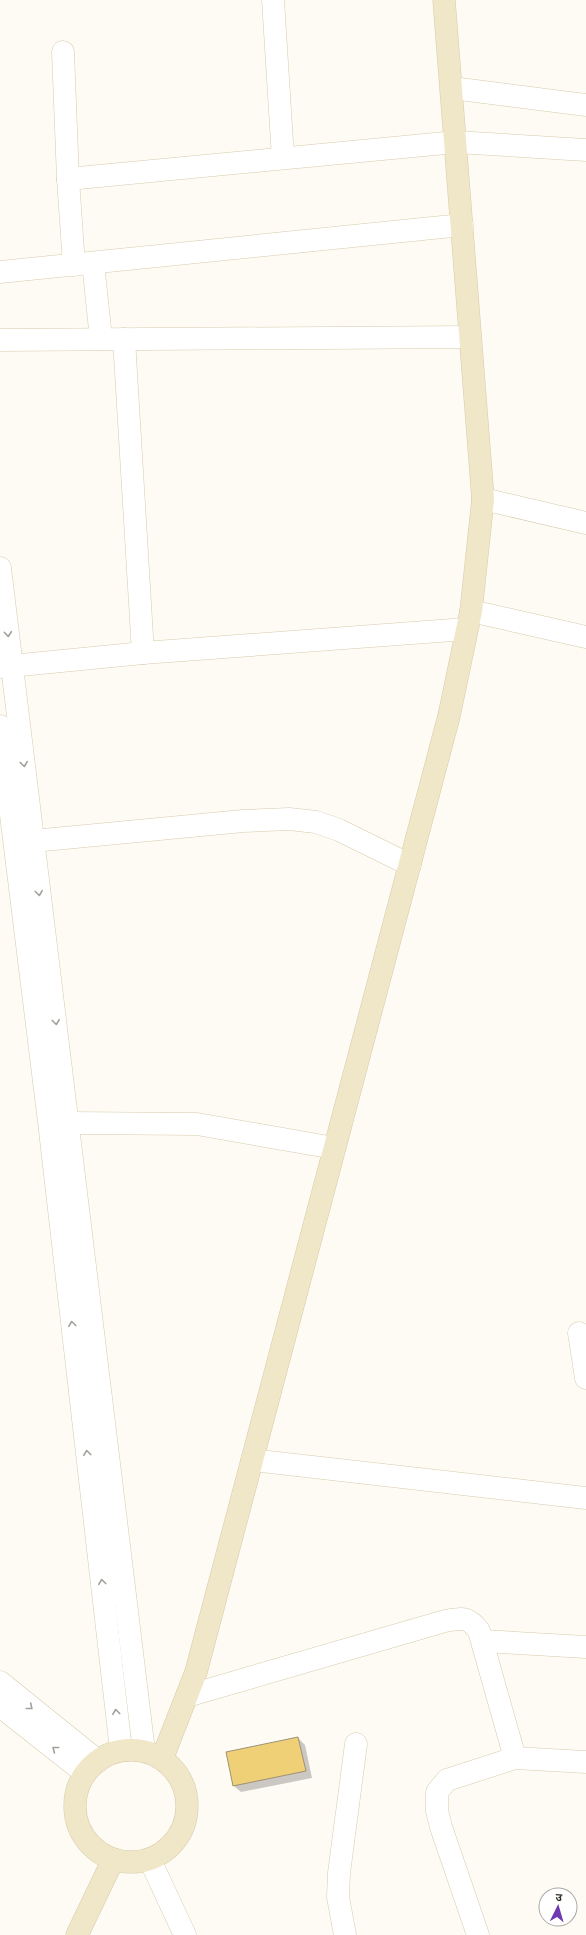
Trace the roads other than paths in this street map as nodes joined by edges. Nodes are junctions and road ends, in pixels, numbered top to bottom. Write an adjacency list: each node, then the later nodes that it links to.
1 (273, 0): 8 (street)
2 (444, 0): 4 (main road)
3 (63, 52): 9 (street)
4 (452, 88): 5 (street); 6 (main road)
5 (586, 105)
6 (456, 142): 7 (street); 8 (street); 10 (main road)
7 (586, 150)
8 (283, 158): 9 (street)
9 (68, 179): 11 (street)
10 (462, 225): 11 (street); 13 (main road)
11 (84, 264): 12 (street); 14 (street)
12 (0, 272)
13 (470, 337): 15 (street); 17 (main road)
14 (101, 339): 15 (street); 16 (street)
15 (124, 339): 22 (street)
16 (0, 340)
17 (483, 499): 18 (street); 20 (main road)
18 (586, 523)
19 (0, 568): 23 (street, one-way to 23)
20 (469, 620): 21 (street); 22 (street); 26 (main road)
21 (586, 638)
22 (143, 653): 23 (street)
23 (6, 666): 24 (street)
24 (5, 726): 25 (street, one-way to 25); 39 (street, one-way to 24)
25 (33, 841): 26 (street); 27 (street, one-way to 27)
26 (410, 865): 28 (main road)
27 (69, 1123): 28 (street); 40 (street)
28 (334, 1148): 31 (main road)
29 (580, 1333): 30 (street)
30 (586, 1378)
31 (252, 1460): 32 (street); 36 (main road)
32 (586, 1498)
33 (483, 1641): 34 (street); 36 (street); 41 (street)
34 (586, 1647)
35 (0, 1682): 43 (street, one-way to 43)
36 (187, 1696): 40 (main road)
37 (0, 1706): 43 (street, one-way to 37)
38 (356, 1744): 48 (street)
39 (121, 1750): 40 (main road); 43 (main road)
40 (153, 1755): 45 (main road)
41 (515, 1758): 42 (street); 49 (street)
42 (586, 1762)
43 (92, 1767): 44 (main road)
44 (113, 1860): 45 (main road); 46 (main road)
45 (150, 1860): 47 (street)
46 (77, 1935)
47 (185, 1935)
48 (345, 1935)
49 (478, 1935)

